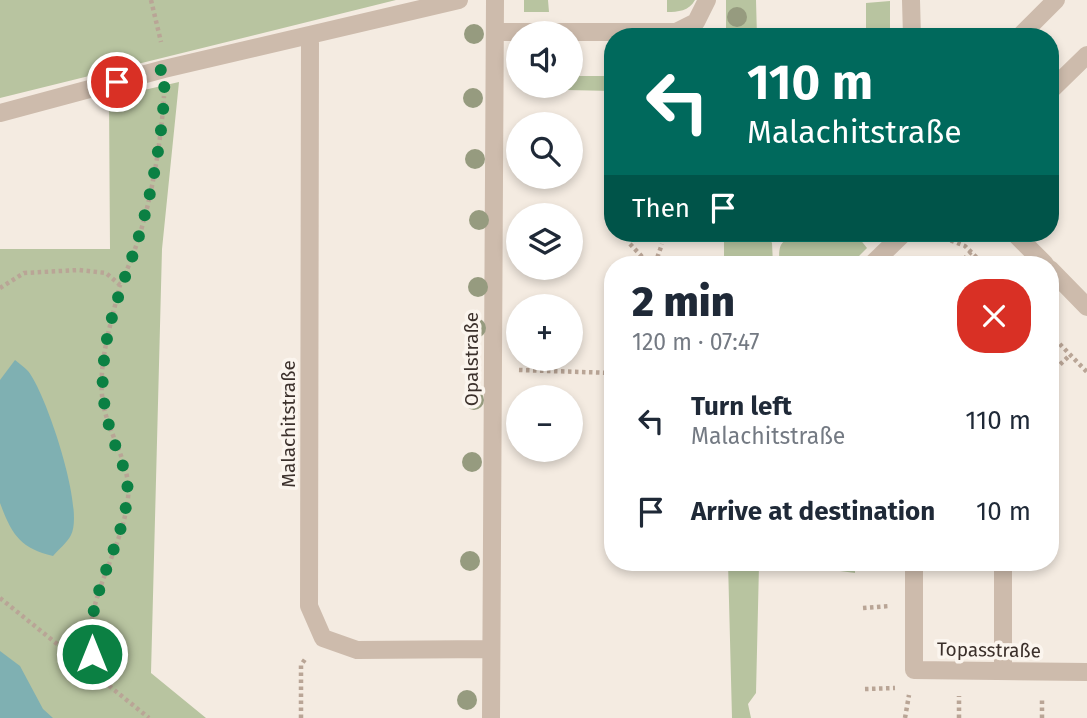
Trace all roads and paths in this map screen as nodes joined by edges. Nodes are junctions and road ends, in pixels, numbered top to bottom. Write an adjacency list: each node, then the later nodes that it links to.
1 (151, 0): 14 (path)
2 (459, 0): 12 (street)
3 (495, 0): 10 (street, Opalstraße)
4 (707, 0): 7 (street)
5 (912, 0): 8 (street)
6 (1056, 0): 9 (street)
7 (684, 28)
8 (912, 28)
9 (1028, 28)
10 (495, 32): 11 (street); 36 (street, Opalstraße)
11 (604, 32)
12 (310, 37): 14 (street); 42 (street, Malachitstraße)
13 (1087, 55): 15 (street)
14 (164, 69): 16 (street); 30 (path)
15 (1059, 82)
16 (0, 113)
17 (895, 242): 25 (street)
18 (955, 242): 22 (path)
19 (1023, 242): 28 (street)
20 (630, 244): 23 (path)
21 (662, 244): 24 (path)
22 (971, 252): 26 (path); 27 (path)
23 (641, 256)
24 (658, 256)
25 (880, 256)
26 (967, 256)
27 (975, 256)
28 (1037, 256)
29 (1059, 278): 32 (street)
30 (120, 285): 31 (path); 46 (path)
31 (0, 288)
32 (1087, 307)
33 (1059, 343): 34 (path)
34 (1070, 355): 35 (path); 37 (path)
35 (1059, 365)
36 (491, 370): 38 (path); 43 (street, Opalstraße)
37 (1087, 372)
38 (604, 373)
39 (914, 571): 44 (street, Topasstraße)
40 (1003, 571): 44 (street)
41 (0, 598): 46 (path)
42 (323, 638): 43 (street); 50 (path)
43 (491, 649): 51 (street, Opalstraße)
44 (1003, 671): 45 (street, Topasstraße)
45 (1087, 672)
46 (94, 674): 49 (path)
47 (899, 687): 48 (path)
48 (865, 689)
49 (149, 718)
50 (301, 718)
51 (491, 718)

